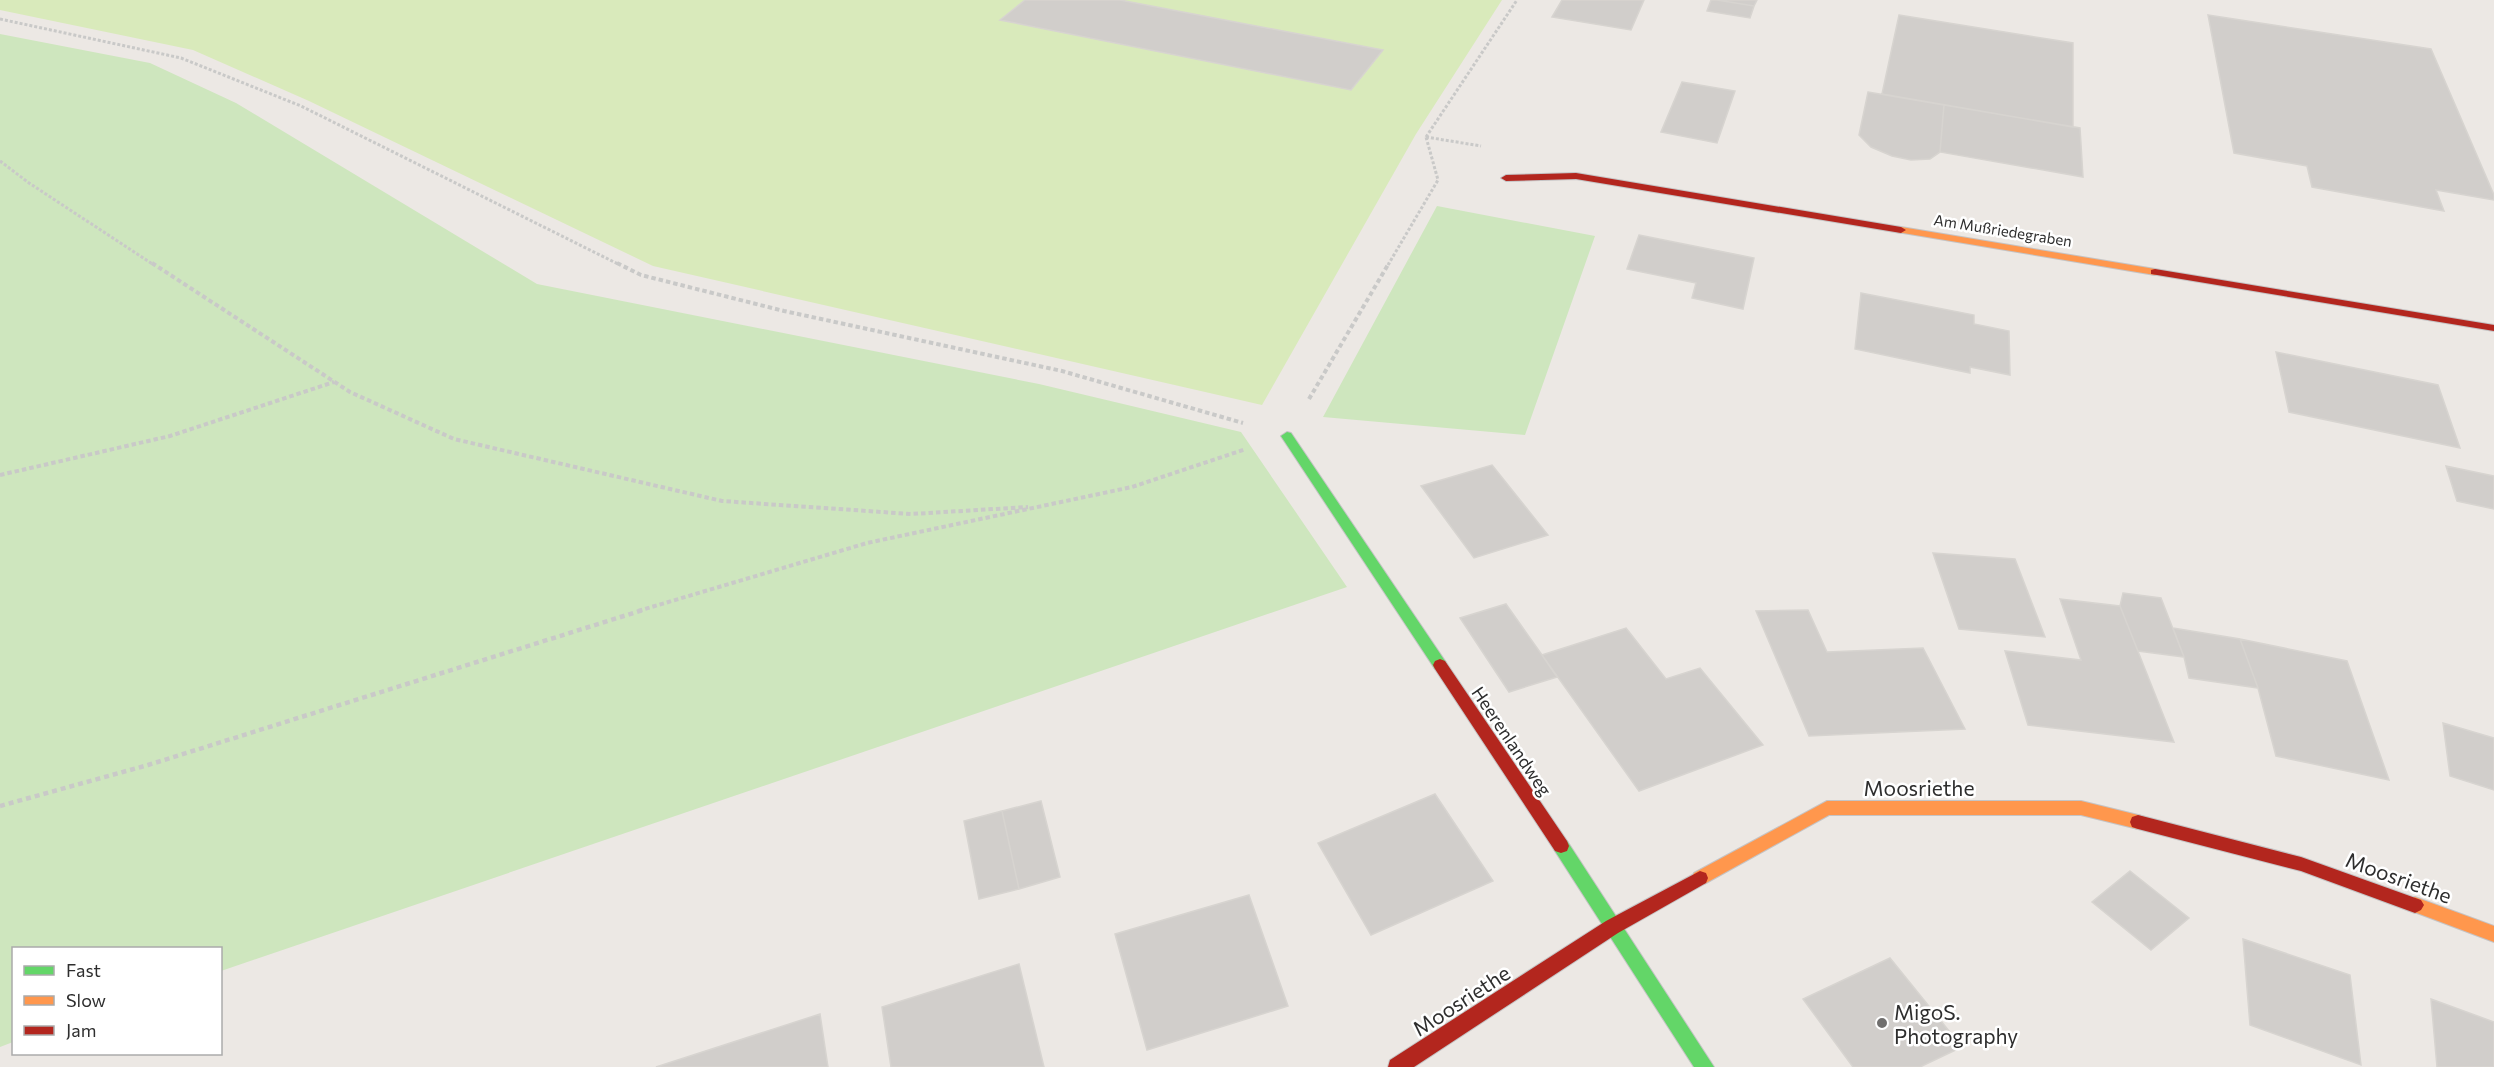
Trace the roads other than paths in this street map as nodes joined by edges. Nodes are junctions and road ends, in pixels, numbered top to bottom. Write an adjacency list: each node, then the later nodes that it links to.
1 (1506, 178): 2 (street, Am Mußriedegraben)
2 (2494, 328)
3 (1287, 436): 4 (street, Heerenlandweg)
4 (1612, 927): 5 (street, Moosriethe); 6 (street, Moosriethe); 7 (street, Heerenlandweg)
5 (2494, 934)
6 (1397, 1067)
7 (1705, 1067)

